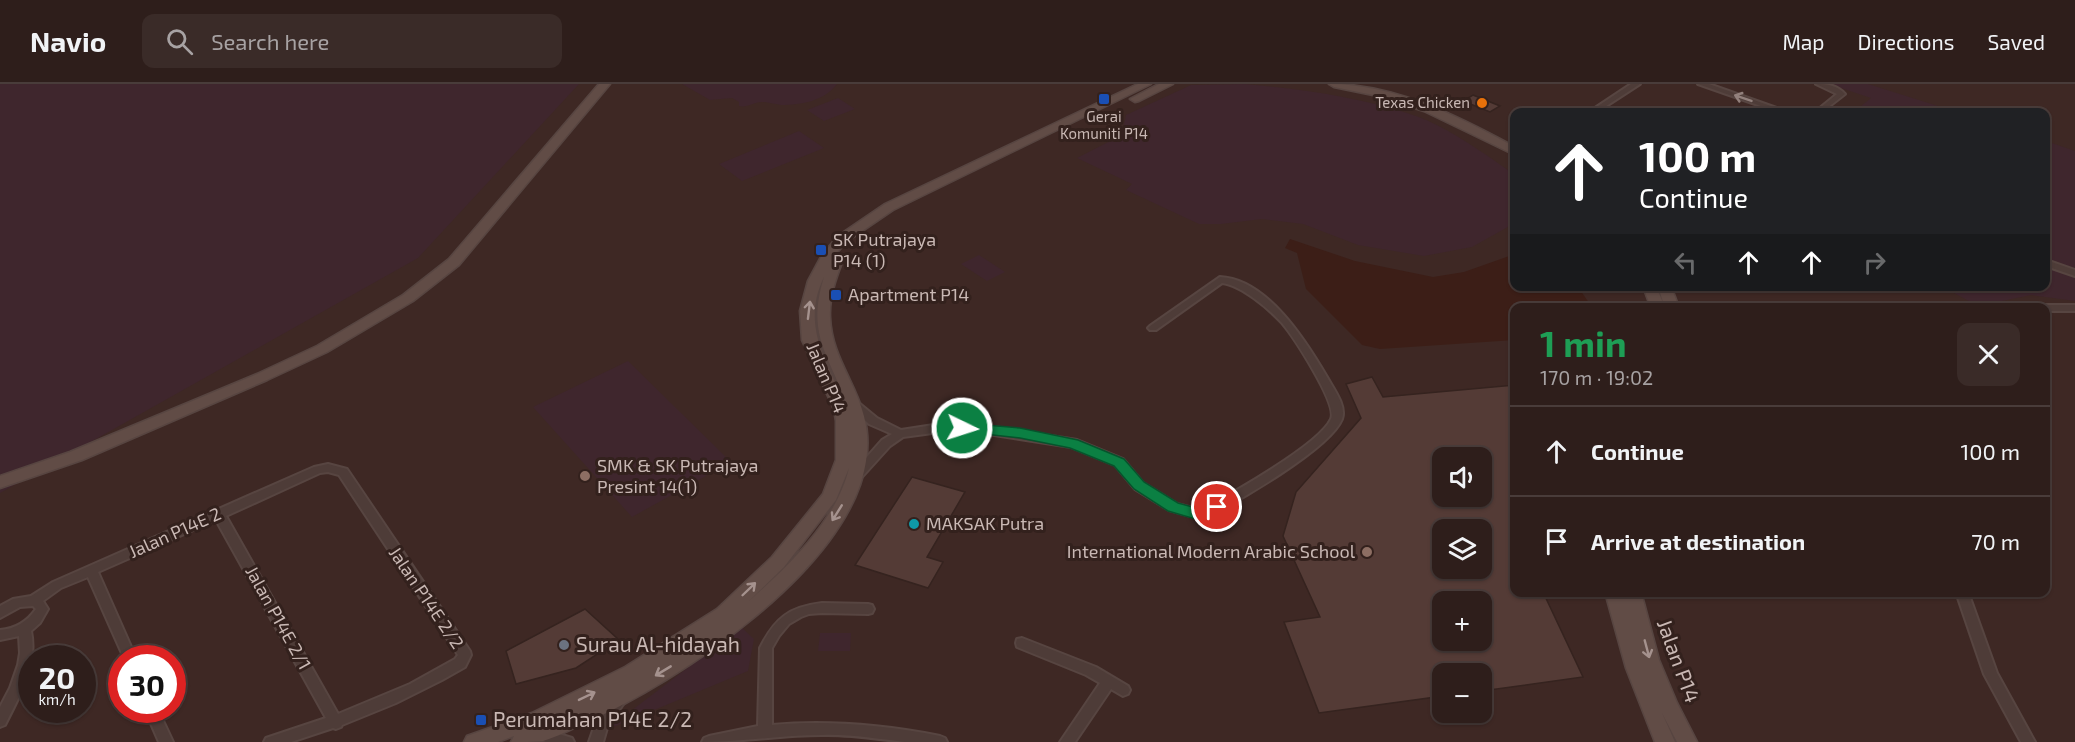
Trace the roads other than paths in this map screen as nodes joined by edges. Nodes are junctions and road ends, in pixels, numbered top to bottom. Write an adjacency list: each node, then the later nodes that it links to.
1 (605, 84): 23 (main road)
2 (1146, 84): 46 (main road, Jalan P14, one-way to 2)
3 (1168, 84): 19 (main road, Jalan P14)
4 (1334, 84): 13 (main road)
5 (1358, 84): 12 (main road)
6 (1636, 84): 9 (street)
7 (1702, 84): 10 (street, one-way to 7)
8 (1820, 84): 11 (street)
9 (1599, 108)
10 (1772, 108)
11 (1823, 108)
12 (1510, 142)
13 (1510, 149)
14 (2050, 264): 15 (street)
15 (2075, 273)
16 (2050, 308): 17 (street)
17 (2075, 308)
18 (1153, 328): 20 (street)
19 (856, 406): 20 (street); 22 (main road, Jalan P14)
20 (900, 434): 22 (street)
21 (318, 470): 24 (street, Jalan P14E 2); 41 (street, Jalan P14E 2/2)
22 (856, 475): 38 (main road, Jalan P14, one-way to 38)
23 (0, 482)
24 (219, 514): 25 (street, Jalan P14E 2); 41 (street, Jalan P14E 2/1)
25 (91, 570): 29 (street, Jalan P14E 2); 35 (street)
26 (1615, 597): 53 (main road)
27 (1633, 597): 54 (main road, Jalan P14, one-way to 54)
28 (1964, 597): 55 (street)
29 (33, 601): 31 (street, Jalan P14E 2); 32 (street)
30 (868, 609): 42 (street)
31 (0, 613)
32 (24, 628): 33 (street); 39 (street)
33 (0, 635)
34 (1022, 643): 36 (street)
35 (124, 645)
36 (1109, 681): 37 (street); 52 (street)
37 (1123, 690)
38 (620, 697): 43 (main road, Jalan P14); 49 (street)
39 (0, 721)
40 (158, 723): 44 (street)
41 (336, 723): 45 (street, Jalan P14E 2/2)
42 (765, 730): 50 (street); 51 (street)
43 (539, 734): 47 (main road, Jalan P14); 48 (street)
44 (166, 742)
45 (271, 742)
46 (474, 742)
47 (521, 742)
48 (567, 742)
49 (596, 742)
50 (709, 742)
51 (940, 742)
52 (1067, 742)
53 (1665, 742)
54 (1687, 742)
55 (2028, 742)

